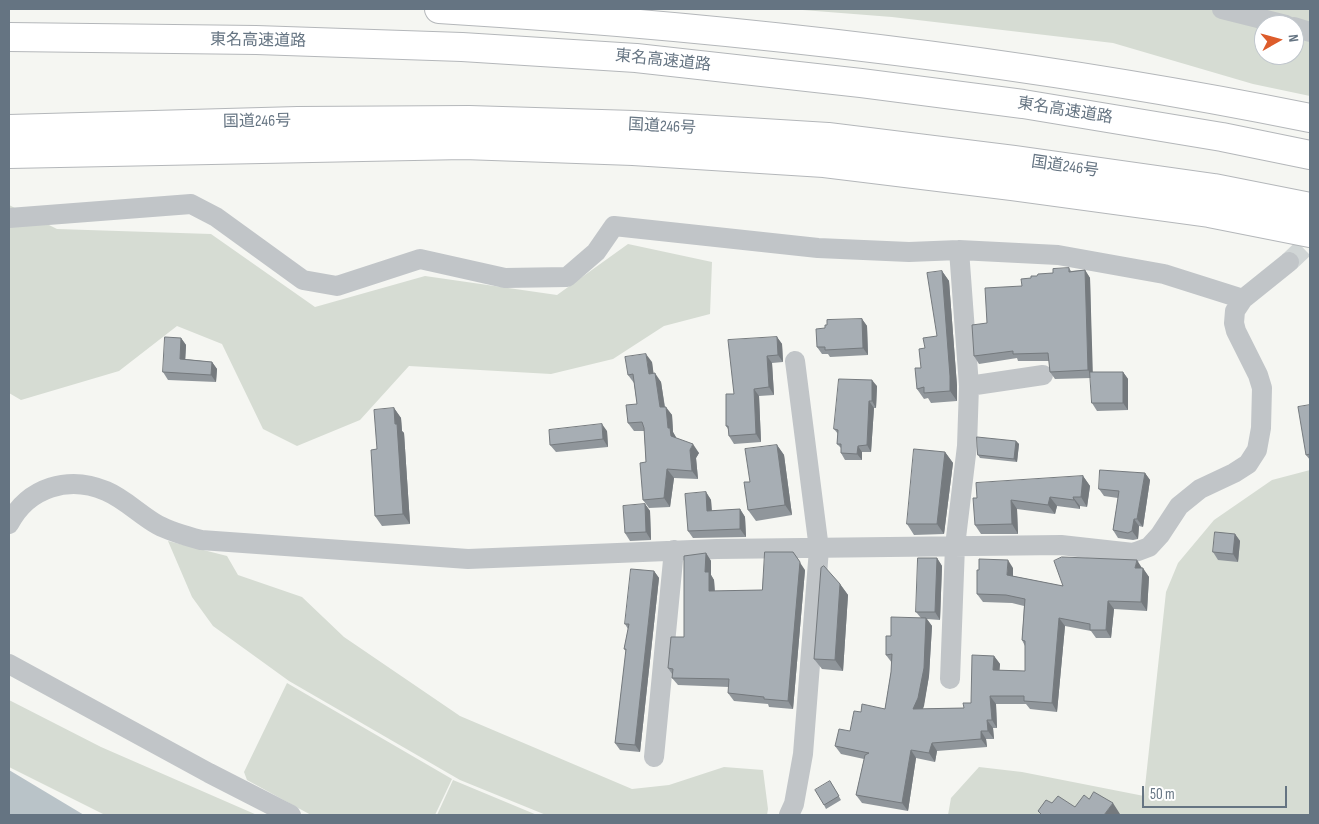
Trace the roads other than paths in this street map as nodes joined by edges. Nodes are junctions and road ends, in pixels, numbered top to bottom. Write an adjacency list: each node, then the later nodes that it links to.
1 (439, 9): 5 (highway)
2 (1222, 9): 3 (street)
3 (1254, 17)
4 (9, 37): 8 (highway, 東名高速道路)
5 (1310, 118)
6 (9, 128): 9 (highway, 国道246号)
7 (9, 154): 11 (highway, 国道246号)
8 (1310, 155)
9 (1310, 207)
10 (9, 218): 12 (street)
11 (1310, 233)
12 (959, 250): 14 (street); 17 (street)
13 (1289, 262): 14 (street)
14 (1243, 299): 19 (street)
15 (795, 361): 20 (street)
16 (1043, 375): 17 (street)
17 (969, 386): 19 (street)
18 (9, 524): 21 (street)
19 (955, 546): 20 (street); 23 (street)
20 (819, 549): 21 (street); 26 (street)
21 (674, 550): 24 (street)
22 (9, 664): 25 (street)
23 (950, 679)
24 (654, 757)
25 (291, 815)
26 (789, 815)

